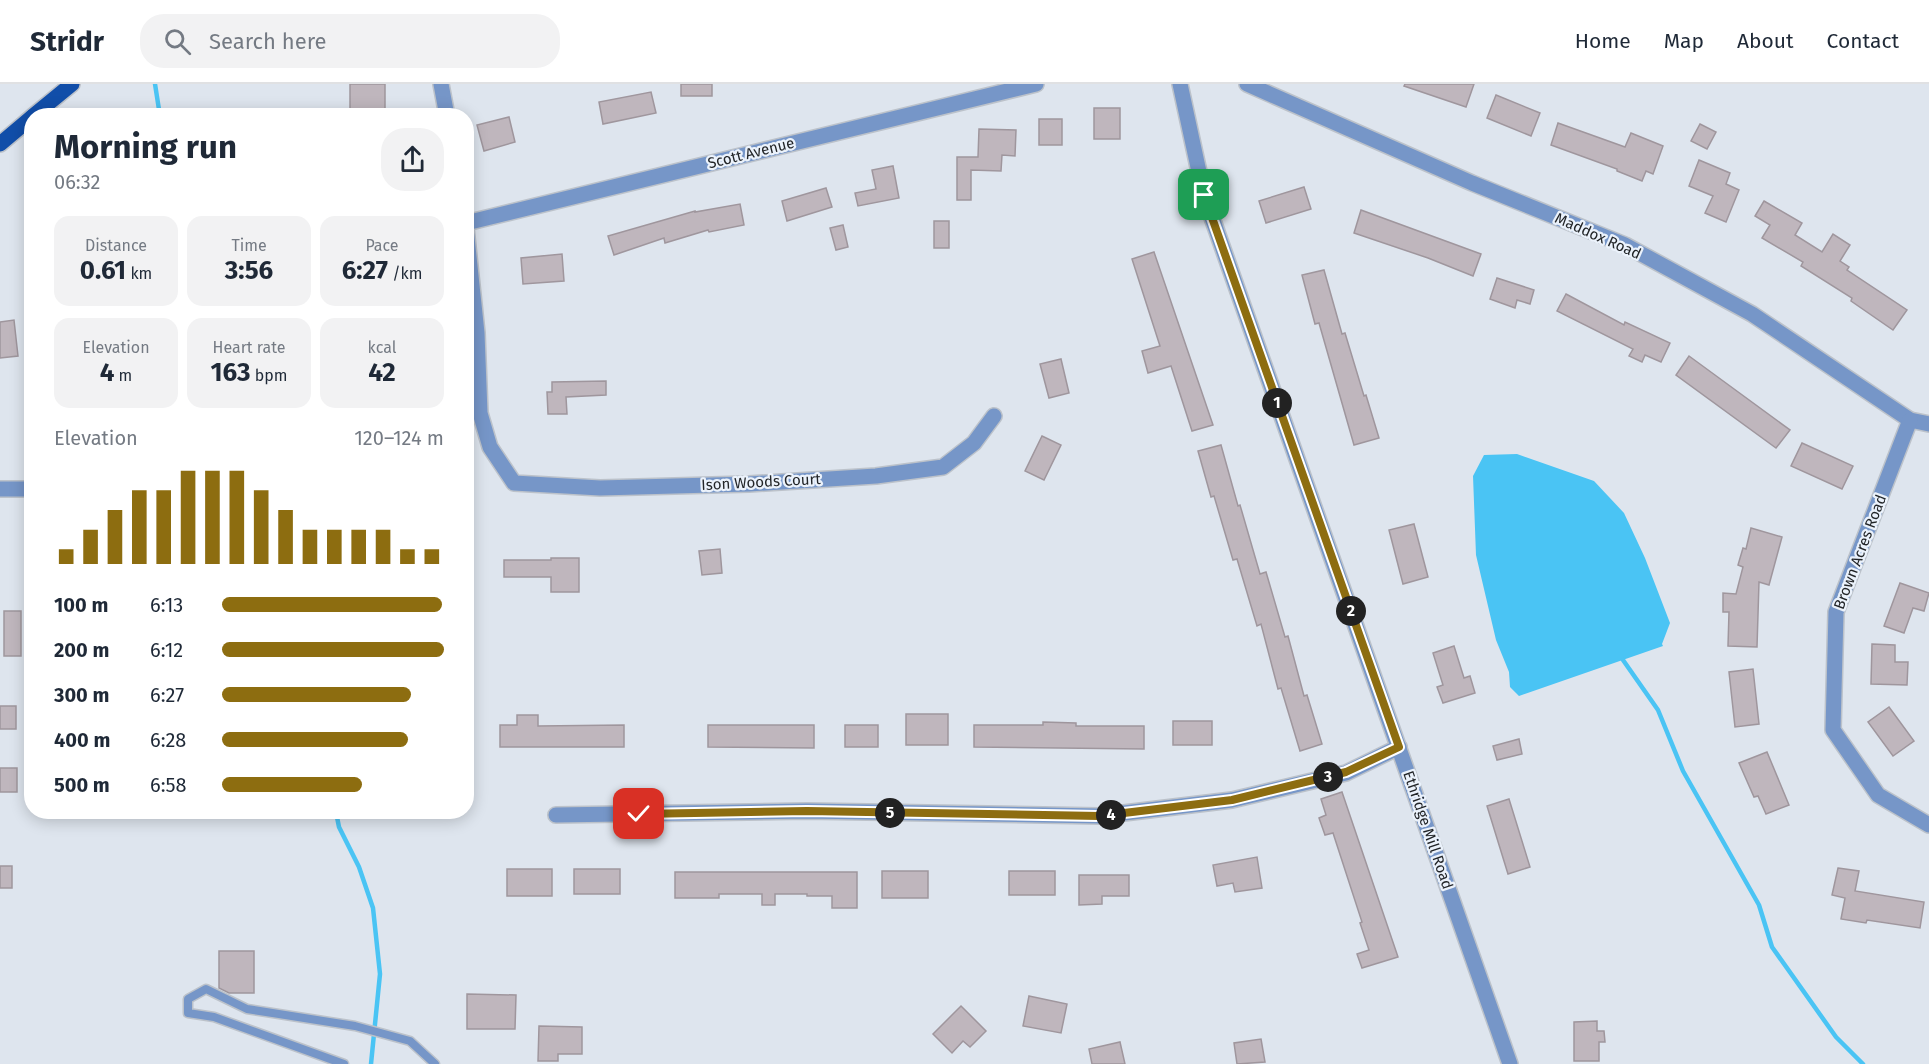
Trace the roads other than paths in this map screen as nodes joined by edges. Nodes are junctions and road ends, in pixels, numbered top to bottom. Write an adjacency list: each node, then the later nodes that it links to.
1 (72, 84): 6 (main road)
2 (441, 84): 7 (street)
3 (1036, 84): 10 (street, Scott Avenue)
4 (1180, 84): 17 (street, Ethridge Mill Road)
5 (1247, 84): 13 (street, Maddox Road)
6 (42, 108)
7 (446, 108)
8 (24, 123): 9 (main road)
9 (0, 144)
10 (474, 221)
11 (474, 304): 12 (street, Ison Woods Court)
12 (994, 416)
13 (1910, 420): 14 (street, Maddox Road); 19 (street, Brown Acres Road)
14 (1929, 424)
15 (0, 489): 16 (street)
16 (24, 489)
17 (1399, 747): 18 (street); 22 (street, Ethridge Mill Road)
18 (555, 815)
19 (1929, 825)
20 (344, 1064): 21 (lane)
21 (435, 1064)
22 (1510, 1064)

